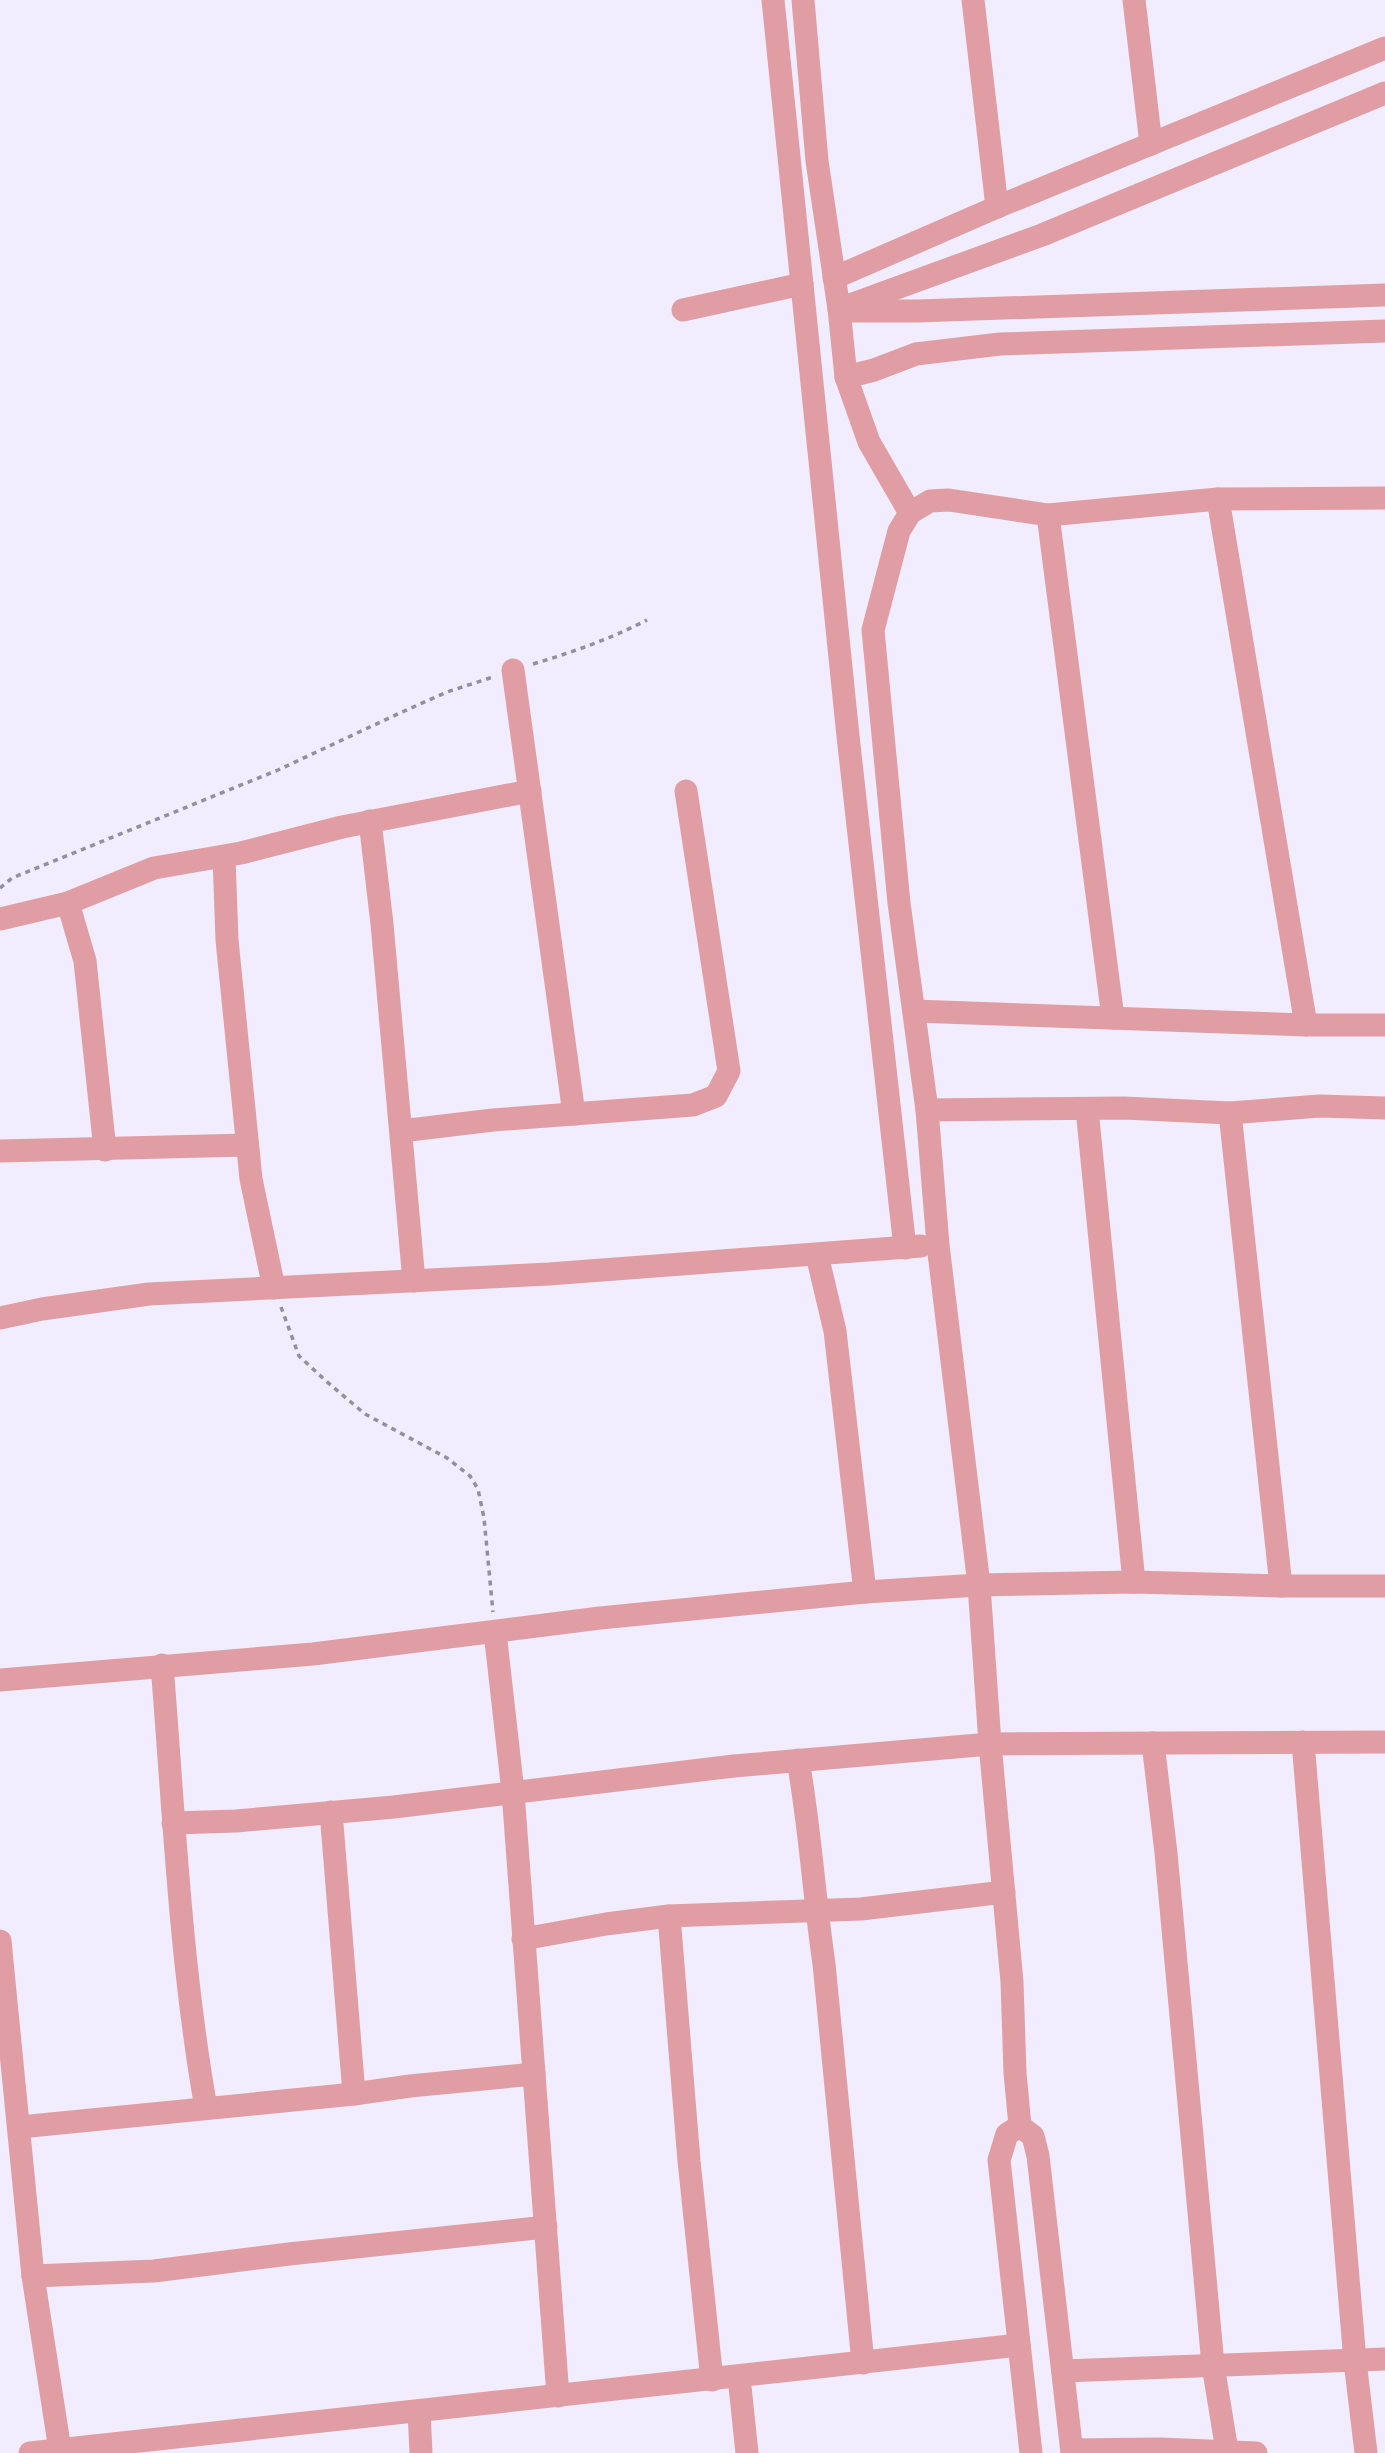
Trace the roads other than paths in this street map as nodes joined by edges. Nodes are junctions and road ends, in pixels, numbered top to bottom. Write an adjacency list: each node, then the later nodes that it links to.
1 (773, 0): 10 (street)
2 (803, 0): 9 (street)
3 (973, 0): 8 (street)
4 (1133, 0): 7 (street)
5 (1385, 48): 7 (street)
6 (1385, 93): 13 (street)
7 (1151, 144): 8 (street)
8 (998, 207): 9 (street)
9 (834, 278): 13 (street)
10 (802, 284): 14 (street); 23 (street)
11 (1385, 295): 12 (street)
12 (1326, 297): 13 (street); 16 (street)
13 (839, 309): 17 (street)
14 (682, 310)
15 (1385, 331): 16 (street)
16 (1327, 333): 17 (street)
17 (846, 377): 20 (street)
18 (1385, 498): 19 (street)
19 (1218, 499): 21 (street); 33 (street)
20 (910, 513): 21 (street); 22 (street)
21 (1048, 515): 32 (street)
22 (873, 630): 23 (street); 31 (street)
23 (838, 634): 45 (street)
24 (513, 670): 25 (street)
25 (530, 791): 27 (street); 39 (street)
26 (686, 791): 39 (street)
27 (370, 821): 28 (street); 40 (street)
28 (224, 857): 29 (street); 41 (street)
29 (68, 903): 30 (street); 42 (street)
30 (0, 919)
31 (915, 1011): 32 (street); 37 (street)
32 (1113, 1018): 33 (street)
33 (1306, 1025): 34 (street)
34 (1385, 1025)
35 (1385, 1108): 38 (street)
36 (1087, 1109): 37 (street); 38 (street); 50 (street)
37 (927, 1110): 44 (street)
38 (1230, 1113): 52 (street)
39 (573, 1114): 40 (street)
40 (401, 1131): 47 (street)
41 (247, 1145): 42 (street); 48 (street)
42 (105, 1150): 43 (street)
43 (0, 1152)
44 (938, 1245): 45 (street); 51 (street)
45 (905, 1248): 46 (street)
46 (817, 1255): 47 (street); 54 (street)
47 (414, 1281): 48 (street)
48 (274, 1288): 49 (street)
49 (0, 1318)
50 (1134, 1582): 51 (street); 52 (street)
51 (979, 1585): 54 (street); 61 (street)
52 (1281, 1586): 53 (street)
53 (1385, 1586)
54 (865, 1592): 55 (street)
55 (495, 1632): 56 (street); 63 (street)
56 (162, 1665): 57 (street); 65 (street)
57 (0, 1680)
58 (1303, 1742): 59 (street); 60 (street); 81 (street)
59 (1385, 1742)
60 (1153, 1743): 61 (street); 83 (street)
61 (990, 1744): 62 (street); 66 (street)
62 (798, 1760): 63 (street); 67 (street)
63 (513, 1792): 64 (street); 69 (street)
64 (331, 1812): 65 (street); 73 (street)
65 (173, 1823): 74 (street)
66 (1004, 1892): 67 (street); 75 (street)
67 (816, 1911): 68 (street); 82 (street)
68 (669, 1916): 69 (street); 86 (street)
69 (523, 1939): 72 (street)
70 (0, 1941): 71 (street)
71 (2, 1987): 76 (street)
72 (534, 2074): 73 (street); 77 (street)
73 (355, 2094): 74 (street)
74 (206, 2108): 76 (street)
75 (1020, 2126): 79 (street); 84 (street)
76 (20, 2127): 78 (street)
77 (546, 2227): 78 (street); 87 (street)
78 (33, 2276): 90 (street)
79 (1019, 2345): 82 (street); 96 (street)
80 (1385, 2359): 81 (street)
81 (1356, 2361): 83 (street); 98 (street)
82 (863, 2363): 85 (street)
83 (1213, 2365): 84 (street); 91 (street)
84 (1063, 2371): 92 (street)
85 (739, 2376): 86 (street); 95 (street)
86 (712, 2379): 87 (street)
87 (558, 2396): 88 (street)
88 (419, 2411): 89 (street); 94 (street)
89 (242, 2442): 90 (street)
90 (60, 2450): 93 (street)
91 (1227, 2451): 92 (street); 97 (street)
92 (1072, 2452)
93 (30, 2453)
94 (421, 2453)
95 (747, 2453)
96 (1031, 2453)
97 (1256, 2453)
98 (1366, 2453)

